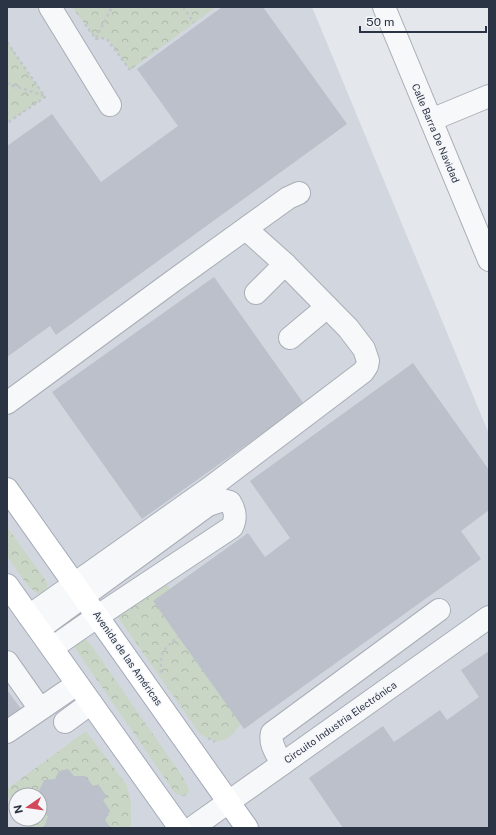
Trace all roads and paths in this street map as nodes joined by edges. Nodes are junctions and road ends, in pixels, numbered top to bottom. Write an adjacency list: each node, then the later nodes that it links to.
1 (50, 7): 13 (street)
2 (112, 7): 7 (path)
3 (183, 7): 6 (path)
4 (384, 7): 14 (street, Calle Barra De Navidad)
5 (82, 20): 7 (path)
6 (194, 23)
7 (96, 39): 9 (path)
8 (7, 42): 12 (path)
9 (130, 70)
10 (7, 83): 12 (path)
11 (489, 96): 14 (street)
12 (45, 97): 15 (path)
13 (110, 105)
14 (431, 120): 18 (street, Calle Barra De Navidad)
15 (7, 123)
16 (299, 192): 17 (street)
17 (246, 229): 19 (street); 23 (street)
18 (487, 250)
19 (285, 264): 20 (street); 21 (street)
20 (256, 293)
21 (327, 307): 22 (street); 26 (street)
22 (290, 338)
23 (7, 404)
24 (7, 489): 26 (main road, Avenida de las Américas)
25 (7, 585): 30 (main road)
26 (79, 590): 28 (main road, Avenida de las Américas); 28 (street); 30 (street)
27 (439, 610): 40 (street)
28 (98, 616): 32 (street); 41 (main road, Avenida de las Américas)
29 (489, 617): 40 (street, Circuito Industria Electrónica)
30 (34, 622): 32 (main road)
31 (179, 636): 34 (path)
32 (52, 648): 35 (main road)
33 (7, 662): 37 (street)
34 (162, 679)
35 (77, 684): 36 (main road); 37 (street)
36 (91, 703): 38 (street); 42 (main road)
37 (40, 709): 39 (street)
38 (65, 722)
39 (7, 732)
40 (282, 764): 41 (street, Circuito Industria Electrónica)
41 (229, 801): 43 (street, Circuito Industria Electrónica); 44 (main road, Avenida de las Américas)
42 (180, 828)
43 (192, 828)
44 (248, 828)

